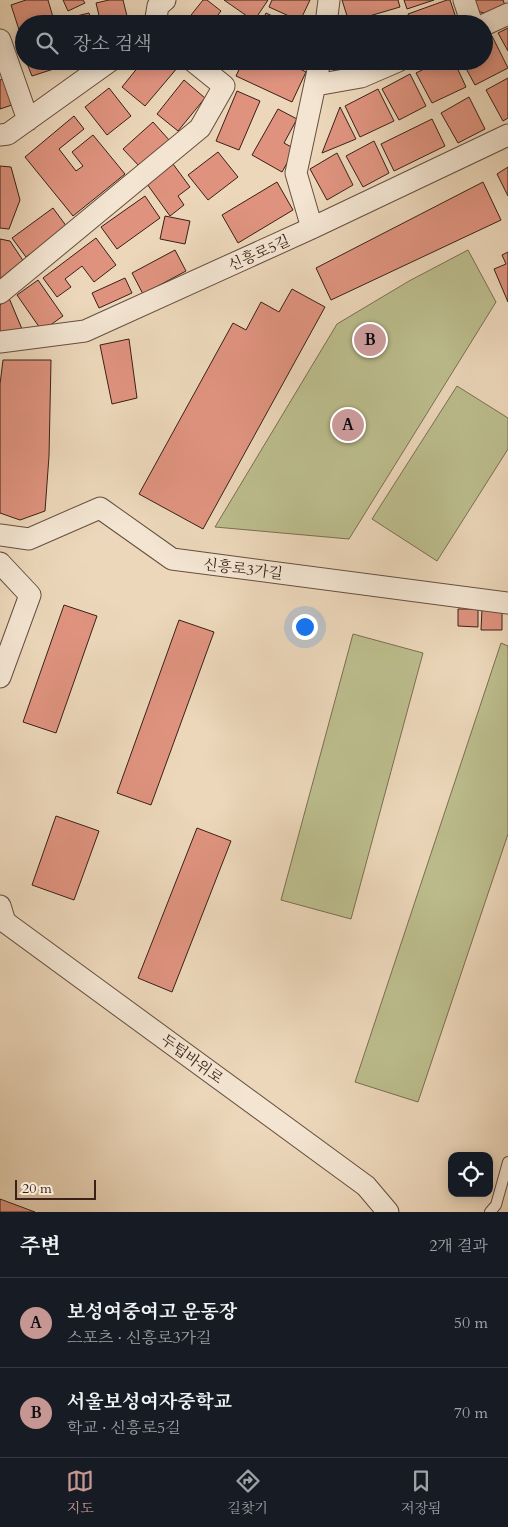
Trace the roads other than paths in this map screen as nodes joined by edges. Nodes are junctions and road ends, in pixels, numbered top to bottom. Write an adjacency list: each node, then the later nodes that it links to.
1 (329, 0): 4 (street)
2 (464, 0): 5 (street)
3 (508, 14): 6 (street)
4 (327, 15)
5 (469, 15)
6 (493, 21)
7 (0, 40): 13 (street)
8 (97, 70): 13 (street)
9 (204, 70): 17 (street)
10 (318, 70): 12 (street)
11 (377, 70): 12 (street)
12 (316, 85): 16 (street)
13 (28, 120): 14 (street)
14 (0, 135)
15 (507, 136): 16 (street, 신흥로5길)
16 (312, 228): 18 (street, 신흥로5길)
17 (0, 293)
18 (0, 342)
19 (0, 535): 21 (street, 신흥로3가길)
20 (0, 563): 22 (street)
21 (508, 603)
22 (0, 677)
23 (0, 906): 25 (street, 두텁바위로)
24 (508, 1162): 26 (lane)
25 (388, 1212)
26 (490, 1212)

